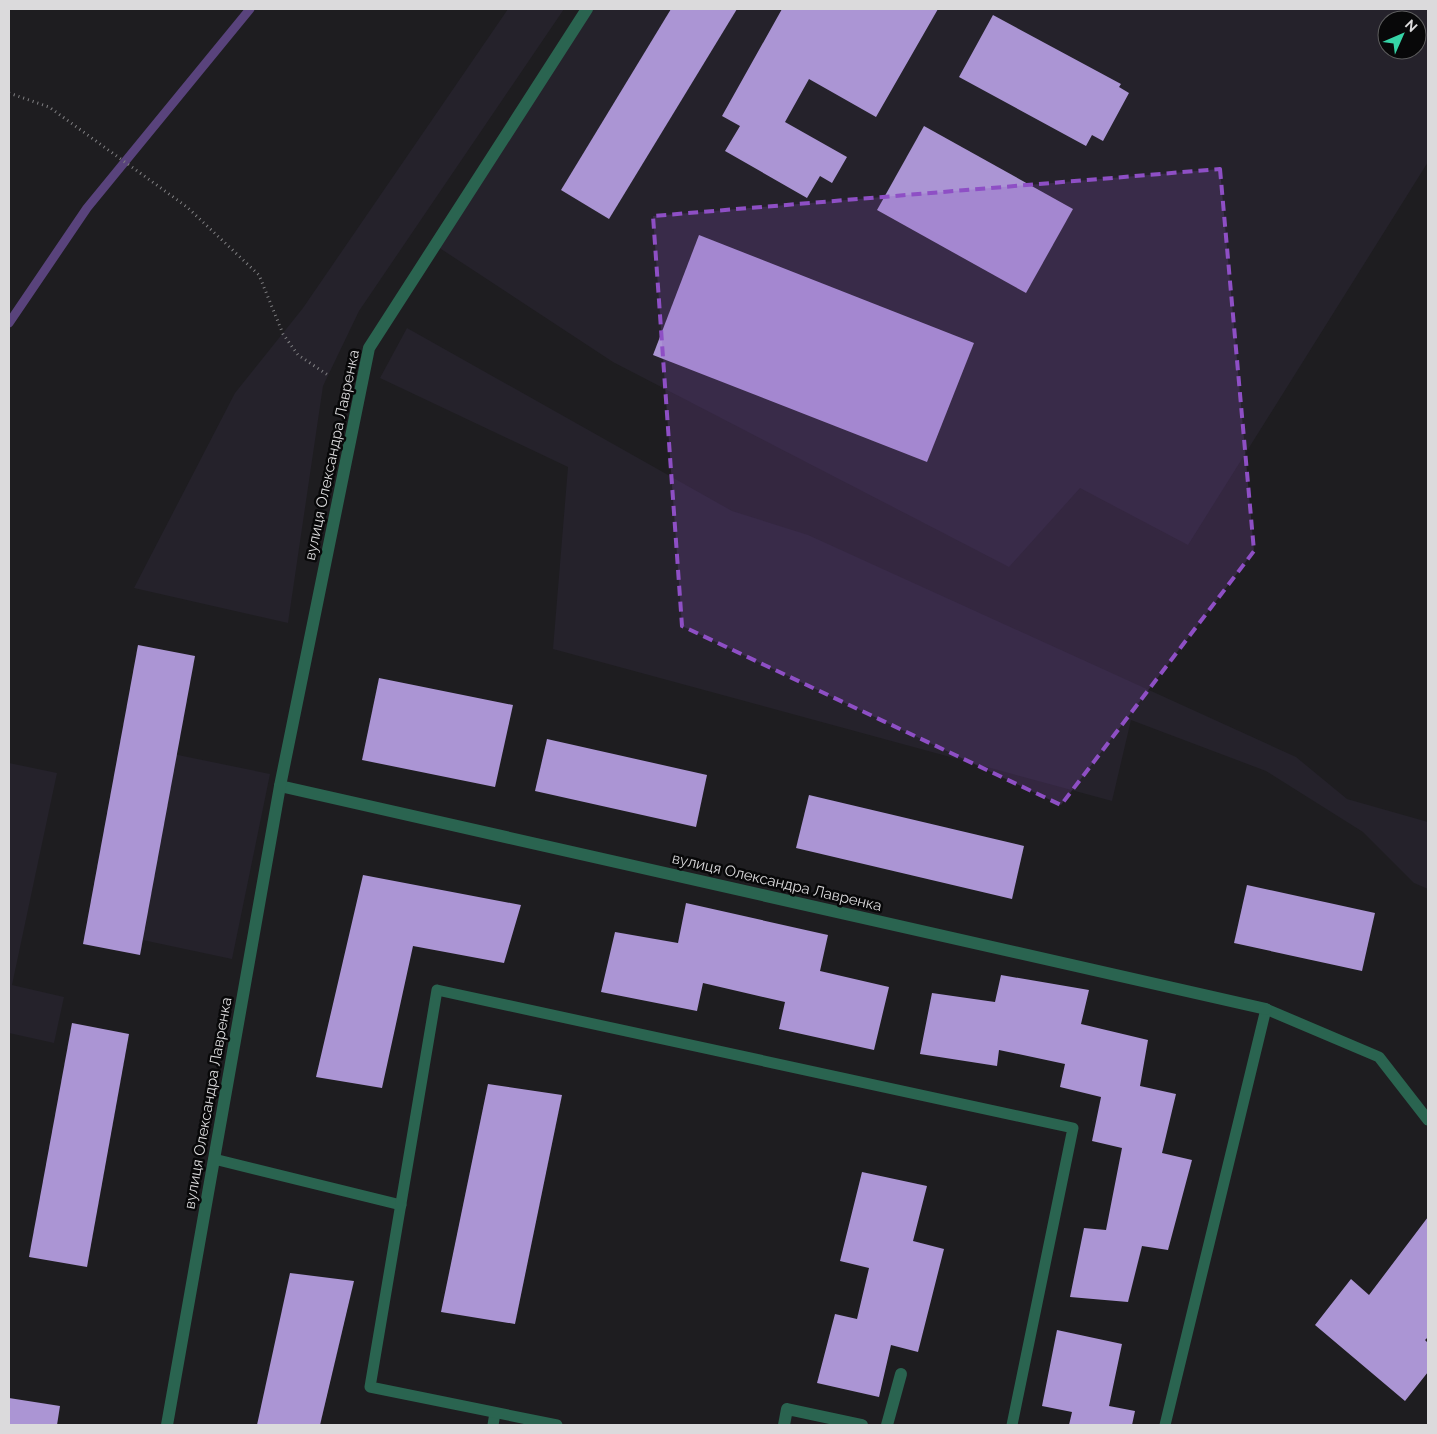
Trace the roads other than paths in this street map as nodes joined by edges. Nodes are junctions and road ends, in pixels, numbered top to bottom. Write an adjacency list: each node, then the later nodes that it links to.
1 (587, 9): 2 (street, вулиця Олександра Лавренка)
2 (280, 786): 3 (street, вулиця Олександра Лавренка); 5 (street, вулиця Олександра Лавренка)
3 (1266, 1009): 4 (lane); 16 (lane)
4 (1428, 1120)
5 (214, 1159): 6 (lane); 9 (street, вулиця Олександра Лавренка)
6 (401, 1205): 8 (lane); 15 (lane)
7 (901, 1374): 14 (street)
8 (495, 1413): 10 (lane); 11 (lane)
9 (167, 1425)
10 (493, 1425)
11 (557, 1425)
12 (784, 1425): 13 (street)
13 (862, 1425)
14 (887, 1425)
15 (1012, 1425)
16 (1165, 1425)

